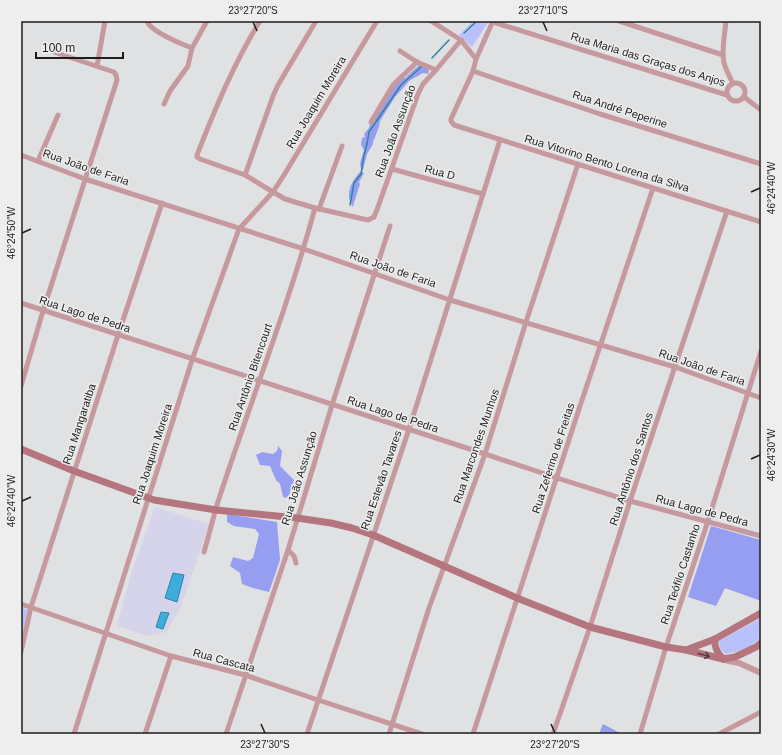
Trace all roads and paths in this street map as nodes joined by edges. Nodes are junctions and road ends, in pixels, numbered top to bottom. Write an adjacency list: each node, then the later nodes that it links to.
1 (105, 21): 18 (street)
2 (147, 21): 12 (street)
3 (207, 21): 12 (street)
4 (260, 21): 35 (street)
5 (316, 21): 35 (street)
6 (377, 21): 38 (street, Rua Joaquim Moreira)
7 (431, 21): 11 (street)
8 (493, 21): 16 (street); 22 (street, Rua Maria das Graças dos Anjos)
9 (619, 21): 15 (street)
10 (726, 21): 15 (street)
11 (461, 40): 16 (street); 19 (street, Rua João Assunção)
12 (192, 48): 24 (street)
13 (400, 51): 17 (street)
14 (54, 52): 18 (street)
15 (723, 55): 21 (street)
16 (476, 59): 20 (street)
17 (417, 62): 19 (street); 27 (street)
18 (97, 66): 36 (street)
19 (436, 70): 34 (street, Rua João Assunção)
20 (473, 72): 28 (street, Rua Vitorino Bento Lorena da Silva); 33 (street, Rua André Peperine)
21 (733, 84): 22 (street); 23 (street)
22 (728, 95): 23 (street)
23 (744, 97): 25 (street)
24 (164, 104)
25 (761, 110)
26 (58, 115): 31 (street)
27 (371, 122)
28 (500, 140): 32 (street, Rua Vitorino Bento Lorena da Silva); 39 (street, Rua Estevão Tavares)
29 (342, 146): 41 (street, Rua Antônio Bitencourt)
30 (21, 155): 31 (street, Rua João de Faria)
31 (38, 161): 36 (street, Rua João de Faria)
32 (578, 164): 37 (street, Rua Vitorino Bento Lorena da Silva); 51 (street, Rua Marcondes Munhos)
33 (761, 164)
34 (392, 169): 39 (street, Rua D); 41 (street, Rua João Assunção)
35 (245, 175): 38 (street)
36 (85, 179): 40 (street, Rua João de Faria); 50 (street)
37 (653, 188): 42 (street, Rua Vitorino Bento Lorena da Silva); 53 (street, Rua Zeferino de Freitas)
38 (273, 192): 41 (street); 45 (street, Rua Joaquim Moreira)
39 (483, 194): 48 (street, Rua Estevão Tavares)
40 (162, 203): 45 (street, Rua João de Faria); 52 (street, Rua Mangaratiba)
41 (317, 209): 46 (street, Rua Antônio Bitencourt)
42 (727, 211): 43 (street, Rua Vitorino Bento Lorena da Silva); 56 (street, Rua Antônio dos Santos)
43 (761, 222)
44 (390, 226): 47 (street, Rua João Assunção)
45 (240, 229): 46 (street, Rua João de Faria); 55 (street, Rua Joaquim Moreira)
46 (304, 249): 47 (street, Rua João de Faria); 57 (street, Rua Antônio Bitencourt)
47 (374, 273): 48 (street, Rua João de Faria); 61 (street, Rua João Assunção)
48 (450, 300): 51 (street, Rua João de Faria); 62 (street, Rua Estevão Tavares)
49 (21, 304): 50 (street, Rua Lago de Pedra)
50 (43, 311): 52 (street, Rua Lago de Pedra); 58 (street)
51 (526, 322): 53 (street, Rua João de Faria); 64 (street, Rua Marcondes Munhos)
52 (118, 335): 55 (street, Rua Lago de Pedra); 65 (street, Rua Mangaratiba)
53 (600, 345): 56 (street, Rua João de Faria); 66 (street, Rua Zeferino de Freitas)
54 (761, 352): 59 (street, Rua Teófilo Castanho)
55 (192, 360): 57 (street, Rua Lago de Pedra); 67 (street, Rua Joaquim Moreira)
56 (675, 368): 59 (street, Rua João de Faria); 68 (street, Rua Antônio dos Santos)
57 (259, 381): 61 (street, Rua Lago de Pedra); 69 (street, Rua Antônio Bitencourt)
58 (21, 386)
59 (748, 393): 60 (street, Rua João de Faria); 71 (street, Rua Teófilo Castanho)
60 (761, 398)
61 (332, 405): 62 (street, Rua Lago de Pedra); 70 (street, Rua João Assunção)
62 (409, 429): 64 (street, Rua Lago de Pedra); 72 (street, Rua Estevão Tavares)
63 (21, 449): 65 (main road)
64 (485, 454): 66 (street, Rua Lago de Pedra); 77 (street, Rua Marcondes Munhos)
65 (74, 471): 67 (main road); 80 (street, Rua Mangaratiba)
66 (556, 478): 68 (street, Rua Lago de Pedra); 78 (street, Rua Zeferino de Freitas)
67 (148, 498): 69 (main road); 83 (street, Rua Joaquim Moreira)
68 (630, 501): 71 (street, Rua Lago de Pedra); 82 (street, Rua Antônio dos Santos)
69 (216, 510): 70 (main road); 75 (street, Rua Antônio Bitencourt)
70 (297, 518): 72 (main road); 74 (street, Rua João Assunção)
71 (708, 521): 73 (street, Rua Lago de Pedra); 86 (street, Rua Teófilo Castanho)
72 (373, 535): 77 (main road); 93 (street, Rua Estevão Tavares)
73 (761, 536)
74 (288, 550): 76 (street); 92 (street, Rua João Assunção)
75 (204, 552)
76 (296, 563)
77 (445, 566): 78 (main road); 95 (street, Rua Marcondes Munhos)
78 (518, 598): 82 (main road); 102 (street, Rua Zeferino de Freitas)
79 (21, 604): 80 (street, Rua Cascata)
80 (31, 607): 83 (street, Rua Cascata); 88 (street, Rua Mangaratiba)
81 (761, 613): 84 (main road)
82 (590, 628): 86 (main road); 103 (street, Rua Antônio dos Santos)
83 (106, 633): 89 (street, Rua Cascata); 96 (street, Rua Joaquim Moreira)
84 (715, 639): 87 (main road); 90 (main road)
85 (761, 643): 90 (main road)
86 (666, 647): 87 (main road); 104 (street, Rua Teófilo Castanho)
87 (686, 650): 90 (main road, one-way to 90)
88 (21, 652)
89 (171, 656): 92 (street, Rua Cascata); 97 (street)
90 (723, 659): 91 (street)
91 (761, 674)
92 (245, 675): 93 (street, Rua Cascata); 98 (street, Rua João Assunção)
93 (318, 700): 95 (street, Rua Cascata); 99 (street, Rua Estevão Tavares)
94 (761, 712): 105 (street)
95 (392, 725): 100 (street, Rua Marcondes Munhos); 101 (street, Rua Cascata)
96 (74, 734)
97 (145, 734)
98 (226, 734)
99 (307, 734)
100 (389, 734)
101 (422, 734)
102 (473, 734)
103 (553, 734)
104 (640, 734)
105 (719, 734)

